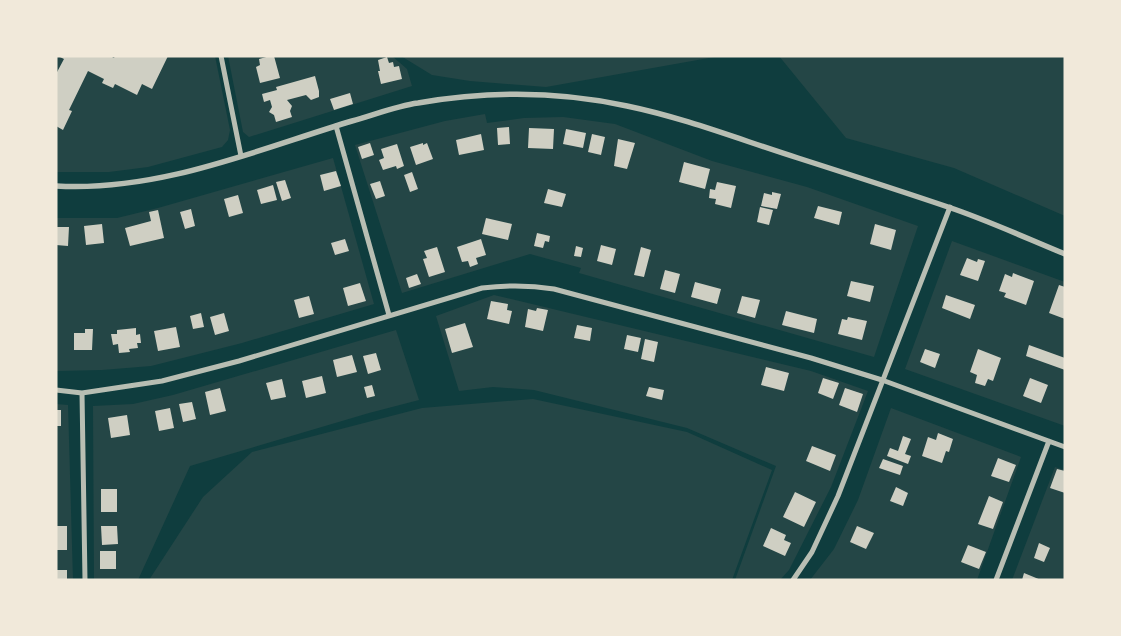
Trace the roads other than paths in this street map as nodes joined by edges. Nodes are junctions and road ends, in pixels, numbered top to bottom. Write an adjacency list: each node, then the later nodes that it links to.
1 (222, 56): 3 (street)
2 (336, 126): 3 (street); 5 (street); 7 (street)
3 (241, 156): 4 (street)
4 (56, 186)
5 (950, 208): 6 (street); 8 (street)
6 (1065, 254)
7 (389, 315): 8 (street); 10 (street)
8 (882, 380): 11 (street); 14 (street)
9 (56, 390): 10 (street)
10 (82, 393): 13 (street)
11 (1049, 442): 12 (street); 15 (street)
12 (1065, 447)
13 (85, 580)
14 (793, 580)
15 (996, 580)

